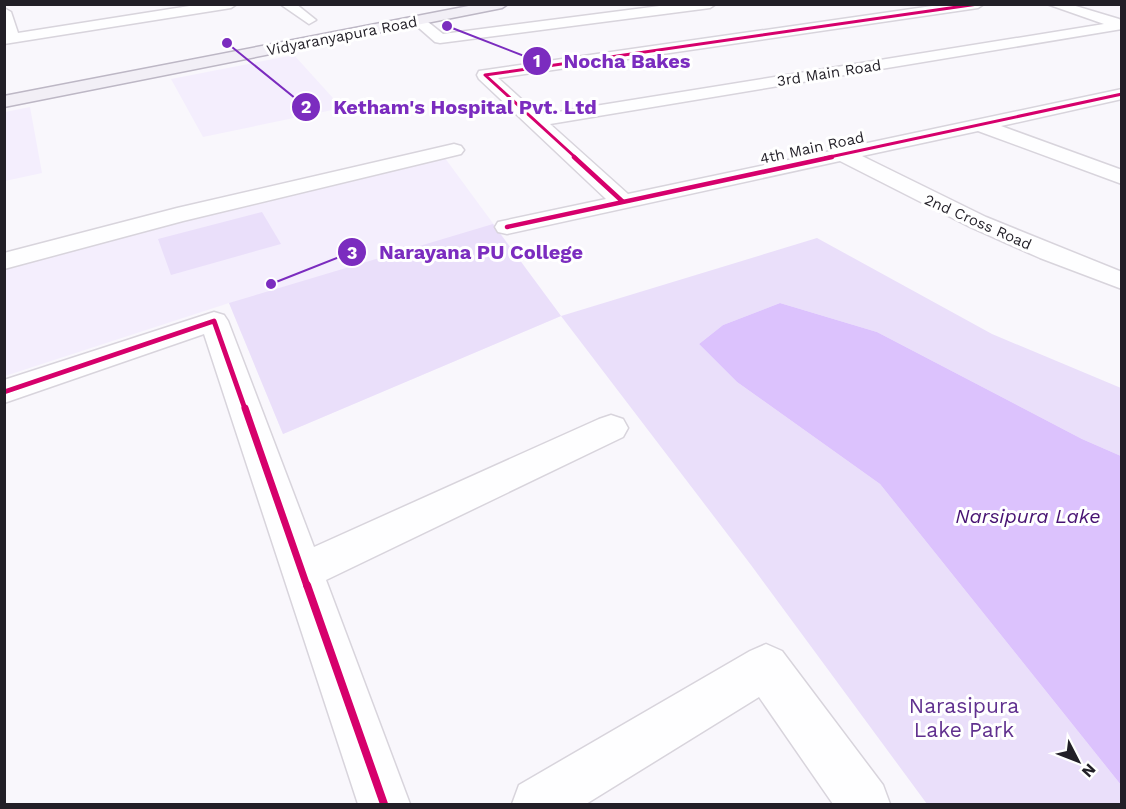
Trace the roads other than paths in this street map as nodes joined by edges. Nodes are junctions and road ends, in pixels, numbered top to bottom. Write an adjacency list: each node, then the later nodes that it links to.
1 (20, 4): 8 (street)
2 (231, 4): 10 (street)
3 (286, 4): 12 (street)
4 (502, 4): 11 (main road, Vidyaranyapura Road)
5 (711, 4): 16 (street)
6 (978, 4): 22 (street)
7 (1053, 4): 13 (street)
8 (4, 7)
9 (4, 12): 15 (street)
10 (179, 12): 14 (street); 15 (street)
11 (421, 16): 16 (street); 19 (main road, Vidyaranyapura Road)
12 (309, 20)
13 (1122, 25): 22 (street, 3rd Main Road)
14 (192, 27)
15 (9, 39)
16 (440, 39): 17 (street)
17 (458, 54)
18 (1122, 94): 20 (street, 4th Main Road)
19 (4, 102)
20 (1080, 103): 21 (street); 23 (street, 4th Main Road)
21 (1116, 116)
22 (536, 121): 27 (street)
23 (980, 125): 25 (street, 4th Main Road); 26 (street)
24 (453, 150): 29 (street)
25 (840, 153): 27 (street, 4th Main Road); 30 (street, 2nd Cross Road)
26 (1122, 178)
27 (622, 201): 28 (street, 4th Main Road)
28 (507, 227)
29 (4, 261)
30 (1122, 281)
31 (4, 392): 33 (street)
32 (611, 428): 33 (street)
33 (303, 571): 34 (street)
34 (384, 804)
35 (538, 804): 36 (street)
36 (864, 804)

